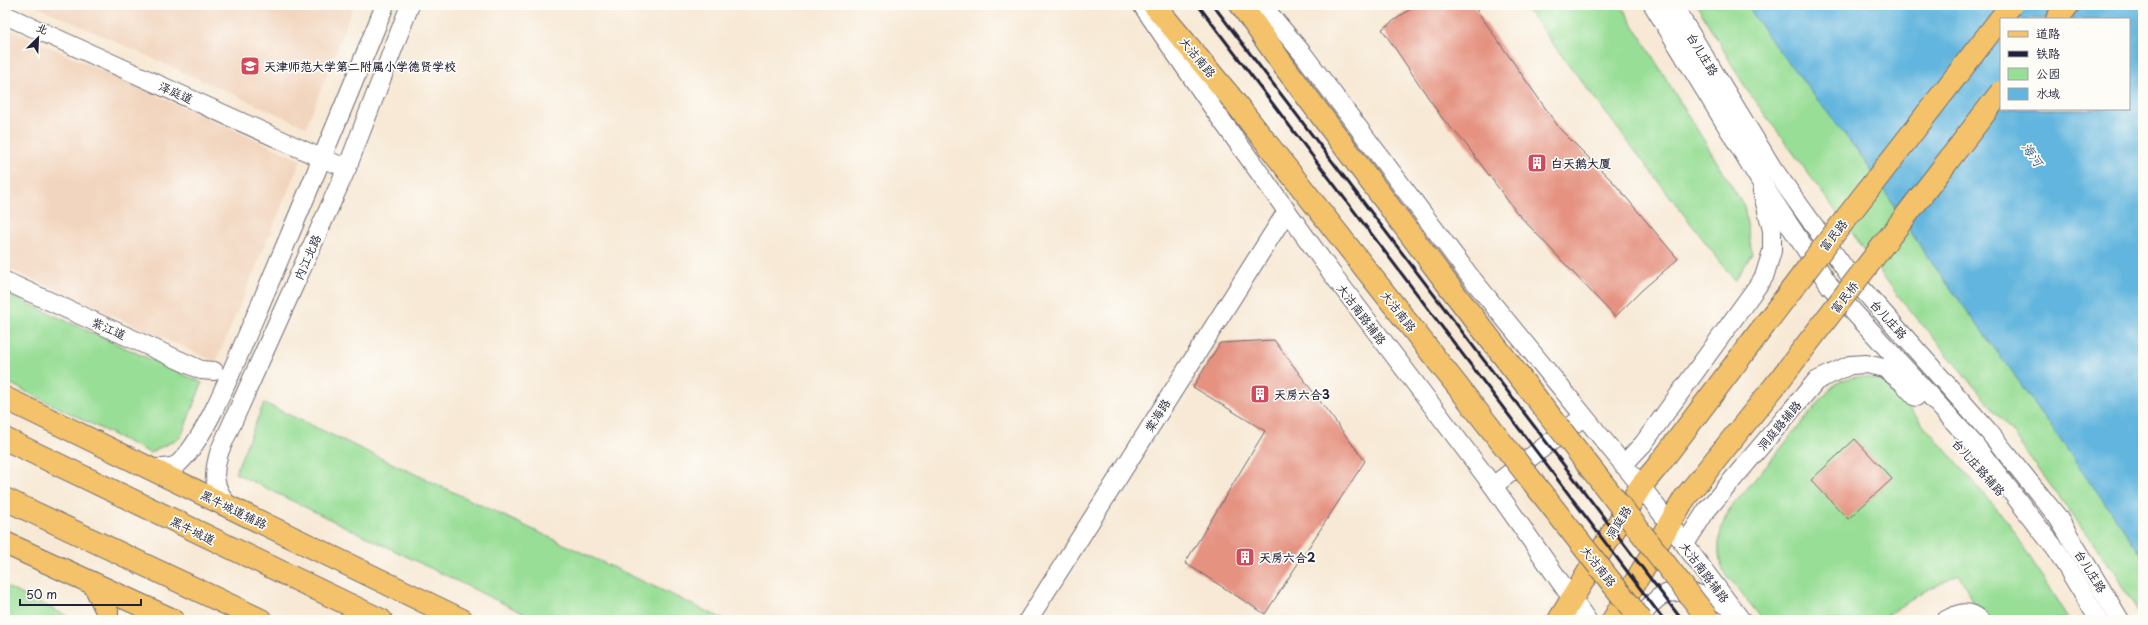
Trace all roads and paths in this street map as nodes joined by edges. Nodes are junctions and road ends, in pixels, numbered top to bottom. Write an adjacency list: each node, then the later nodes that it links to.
1 (385, 5): 16 (street, 内江北路)
2 (410, 5): 17 (street, 内江北路)
3 (1142, 5): 19 (street, 大沽南路辅路)
4 (1154, 5): 49 (main road, 大沽南路, bridge)
5 (1241, 5): 50 (main road, bridge)
6 (1262, 5): 24 (street)
7 (1653, 5): 18 (street, 台儿庄路)
8 (1673, 5): 54 (street, 台儿庄路)
9 (2011, 5): 12 (main road, 富民路, bridge)
10 (2068, 5): 13 (main road)
11 (5, 15): 16 (street, 泽庭道)
12 (2001, 18)
13 (2058, 18)
14 (2000, 19): 27 (main road, 富民路, bridge)
15 (2000, 93): 33 (main road, 富民桥, bridge)
16 (323, 159): 17 (street, 泽庭道); 28 (street, 内江北路)
17 (347, 168): 32 (street, 内江北路)
18 (1758, 179): 26 (street); 36 (street, 台儿庄路)
19 (1287, 211): 29 (street, 大沽南路辅路); 45 (street, 棠海路)
20 (5, 281): 21 (street, 紫江道)
21 (214, 371)
22 (1902, 382): 35 (street, 洞庭路辅路); 36 (street, 台儿庄路辅路)
23 (5, 398): 28 (main road, 黑牛城道辅路)
24 (1583, 417): 26 (street); 29 (street)
25 (5, 439): 40 (main road, 黑牛城道)
26 (1623, 465): 30 (street, 大沽南路辅路)
27 (1658, 467): 30 (main road, 洞庭路)
28 (150, 468): 32 (main road, 黑牛城道辅路)
29 (1493, 486): 38 (street, 大沽南路辅路)
30 (1640, 486): 33 (street, 大沽南路辅路); 38 (main road, 洞庭路)
31 (5, 499): 43 (main road)
32 (229, 507): 44 (main road, 黑牛城道辅路)
33 (1668, 524): 35 (street, 大沽南路辅路); 48 (main road)
34 (5, 542): 37 (main road)
35 (1685, 544): 39 (street, 大沽南路辅路)
36 (2057, 551): 53 (street, 台儿庄路)
37 (94, 584): 41 (main road); 42 (main road)
38 (1571, 597): 46 (main road, 洞庭路); 47 (street, 大沽南路辅路)
39 (1736, 614): 49 (street)
40 (379, 619)
41 (107, 620)
42 (173, 620)
43 (261, 620)
44 (462, 620)
45 (1028, 620)
46 (1558, 620)
47 (1588, 620)
48 (1613, 620)
49 (1640, 620)
50 (1709, 620)
51 (1946, 620): 52 (street)
52 (1981, 620)
53 (2099, 620)
54 (2120, 620)

